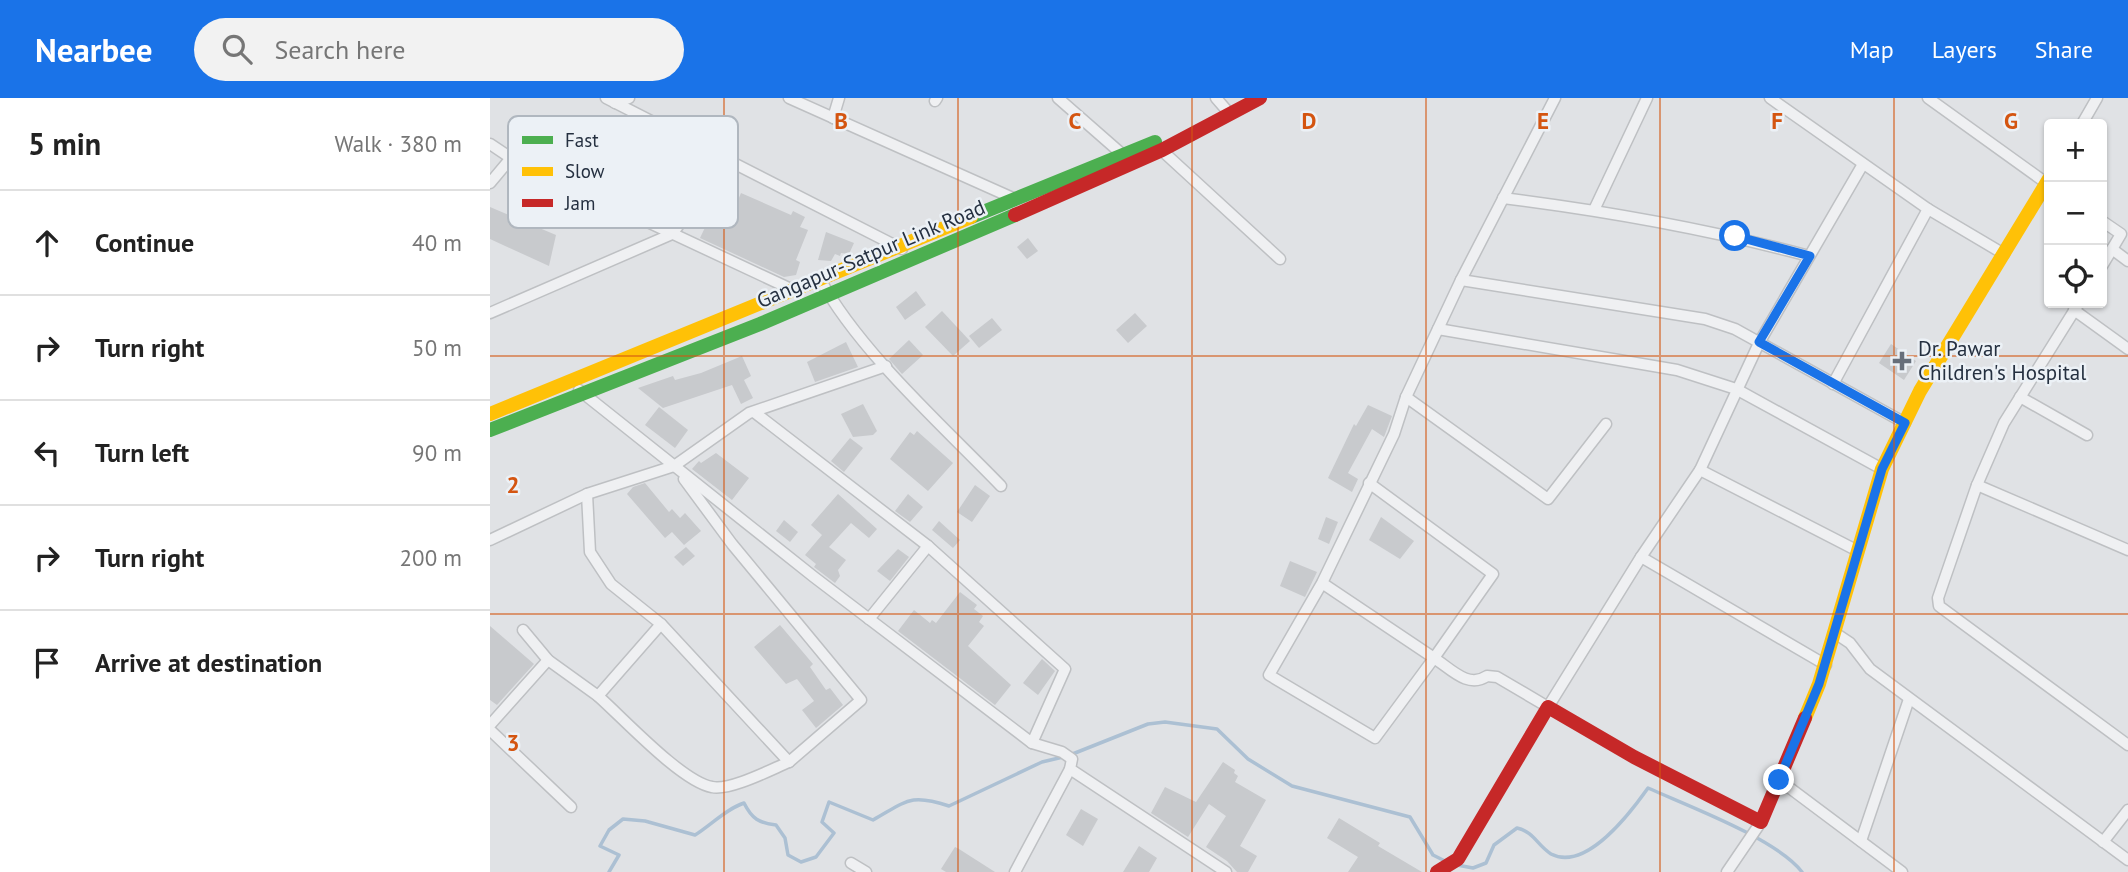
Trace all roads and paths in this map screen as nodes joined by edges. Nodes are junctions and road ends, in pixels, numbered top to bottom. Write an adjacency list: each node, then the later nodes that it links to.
1 (629, 98): 12 (street)
2 (789, 98): 15 (street)
3 (839, 98): 15 (street)
4 (1058, 98): 19 (street)
5 (1239, 98): 13 (main road, Gangapur-Satpur Link Road)
6 (1260, 98): 13 (main road, Gangapur-Satpur Link Road)
7 (1555, 98): 27 (street)
8 (1647, 98): 30 (street)
9 (1770, 98): 23 (street)
10 (1928, 98): 24 (street)
11 (2094, 99): 16 (street)
12 (610, 101): 14 (street)
13 (1223, 106): 18 (main road, Gangapur-Satpur Link Road)
14 (641, 116)
15 (833, 118): 28 (street)
16 (2084, 119)
17 (490, 144): 20 (street)
18 (1157, 147): 19 (main road, Gangapur-Satpur Link Road); 42 (street); 43 (main road, Gangapur-Satpur Link Road)
19 (1123, 155): 28 (main road, Gangapur-Satpur Link Road)
20 (508, 156)
21 (508, 162): 25 (street)
22 (738, 164): 37 (street)
23 (1863, 164): 29 (street); 40 (street)
24 (2044, 179)
25 (490, 183)
26 (2044, 189): 39 (main road)
27 (1503, 198): 30 (street); 46 (street)
28 (1015, 199): 37 (main road, Gangapur-Satpur Link Road)
29 (1928, 209): 39 (street); 57 (street)
30 (1594, 210): 40 (street)
31 (2128, 223): 36 (street)
32 (2107, 224): 36 (street)
33 (659, 228): 35 (street)
34 (676, 228): 35 (street)
35 (672, 234): 47 (street); 51 (street)
36 (2121, 234): 38 (street)
37 (901, 246): 43 (street); 45 (main road, Gangapur-Satpur Link Road)
38 (2112, 249): 41 (street); 44 (street)
39 (2004, 254): 64 (main road)
40 (1810, 256): 53 (street)
41 (2107, 258)
42 (1280, 259)
43 (908, 260): 48 (main road, Gangapur-Satpur Link Road)
44 (2128, 261)
45 (820, 279): 47 (main road, Gangapur-Satpur Link Road); 48 (street)
46 (1461, 280): 52 (street); 53 (street)
47 (793, 290): 56 (main road, Gangapur-Satpur Link Road)
48 (829, 294): 55 (street); 59 (main road, Gangapur-Satpur Link Road)
49 (2075, 308): 61 (street)
50 (2078, 308): 54 (street)
51 (490, 313)
52 (1438, 329): 58 (street); 60 (street)
53 (1759, 342): 57 (street); 58 (street)
54 (2128, 349)
55 (886, 366): 62 (street); 73 (street)
56 (569, 382): 59 (street); 63 (main road, Gangapur-Satpur Link Road)
57 (1833, 384): 64 (street)
58 (1736, 389): 69 (street); 70 (street)
59 (581, 392): 66 (main road, Gangapur-Satpur Link Road); 68 (street)
60 (1406, 397): 65 (street); 71 (street)
61 (2020, 397): 67 (street); 72 (street)
62 (754, 412): 68 (street); 76 (street)
63 (490, 414)
64 (1905, 423): 69 (main road)
65 (1606, 424)
66 (490, 430)
67 (2087, 435)
68 (674, 466): 74 (street); 81 (street); 94 (street)
69 (1882, 469): 77 (main road)
70 (1700, 470): 77 (street); 79 (street)
71 (1369, 483): 80 (street); 85 (street)
72 (1977, 485): 78 (street); 93 (street)
73 (1001, 486)
74 (587, 494): 75 (street); 82 (street)
75 (490, 540)
76 (928, 546): 81 (street); 92 (street)
77 (1856, 550): 84 (main road)
78 (2128, 550)
79 (1641, 557): 87 (street); 90 (street)
80 (1322, 583): 85 (street); 85 (street)
81 (869, 619): 92 (street)
82 (661, 624): 88 (street); 94 (street)
83 (523, 630): 86 (street)
84 (1835, 633): 87 (main road); 89 (street)
85 (1434, 658): 90 (street)
86 (548, 660): 88 (street); 91 (street)
87 (1826, 664): 96 (main road)
88 (598, 696): 94 (street)
89 (1909, 699): 100 (street); 101 (street)
90 (1548, 707): 99 (main road); 107 (main road)
91 (490, 727): 97 (street)
92 (1032, 743): 95 (street)
93 (2128, 745)
94 (789, 762)
95 (1071, 764): 105 (street); 106 (street)
96 (1779, 780): 99 (main road); 100 (street)
97 (571, 807)
98 (2128, 810): 101 (street)
99 (1755, 830): 108 (street)
100 (1861, 841): 109 (street)
101 (2103, 842): 102 (street)
102 (2128, 860)
103 (851, 863): 104 (street)
104 (866, 872)
105 (1016, 872)
106 (1226, 872)
107 (1437, 872)
108 (1727, 872)
109 (1902, 872)

